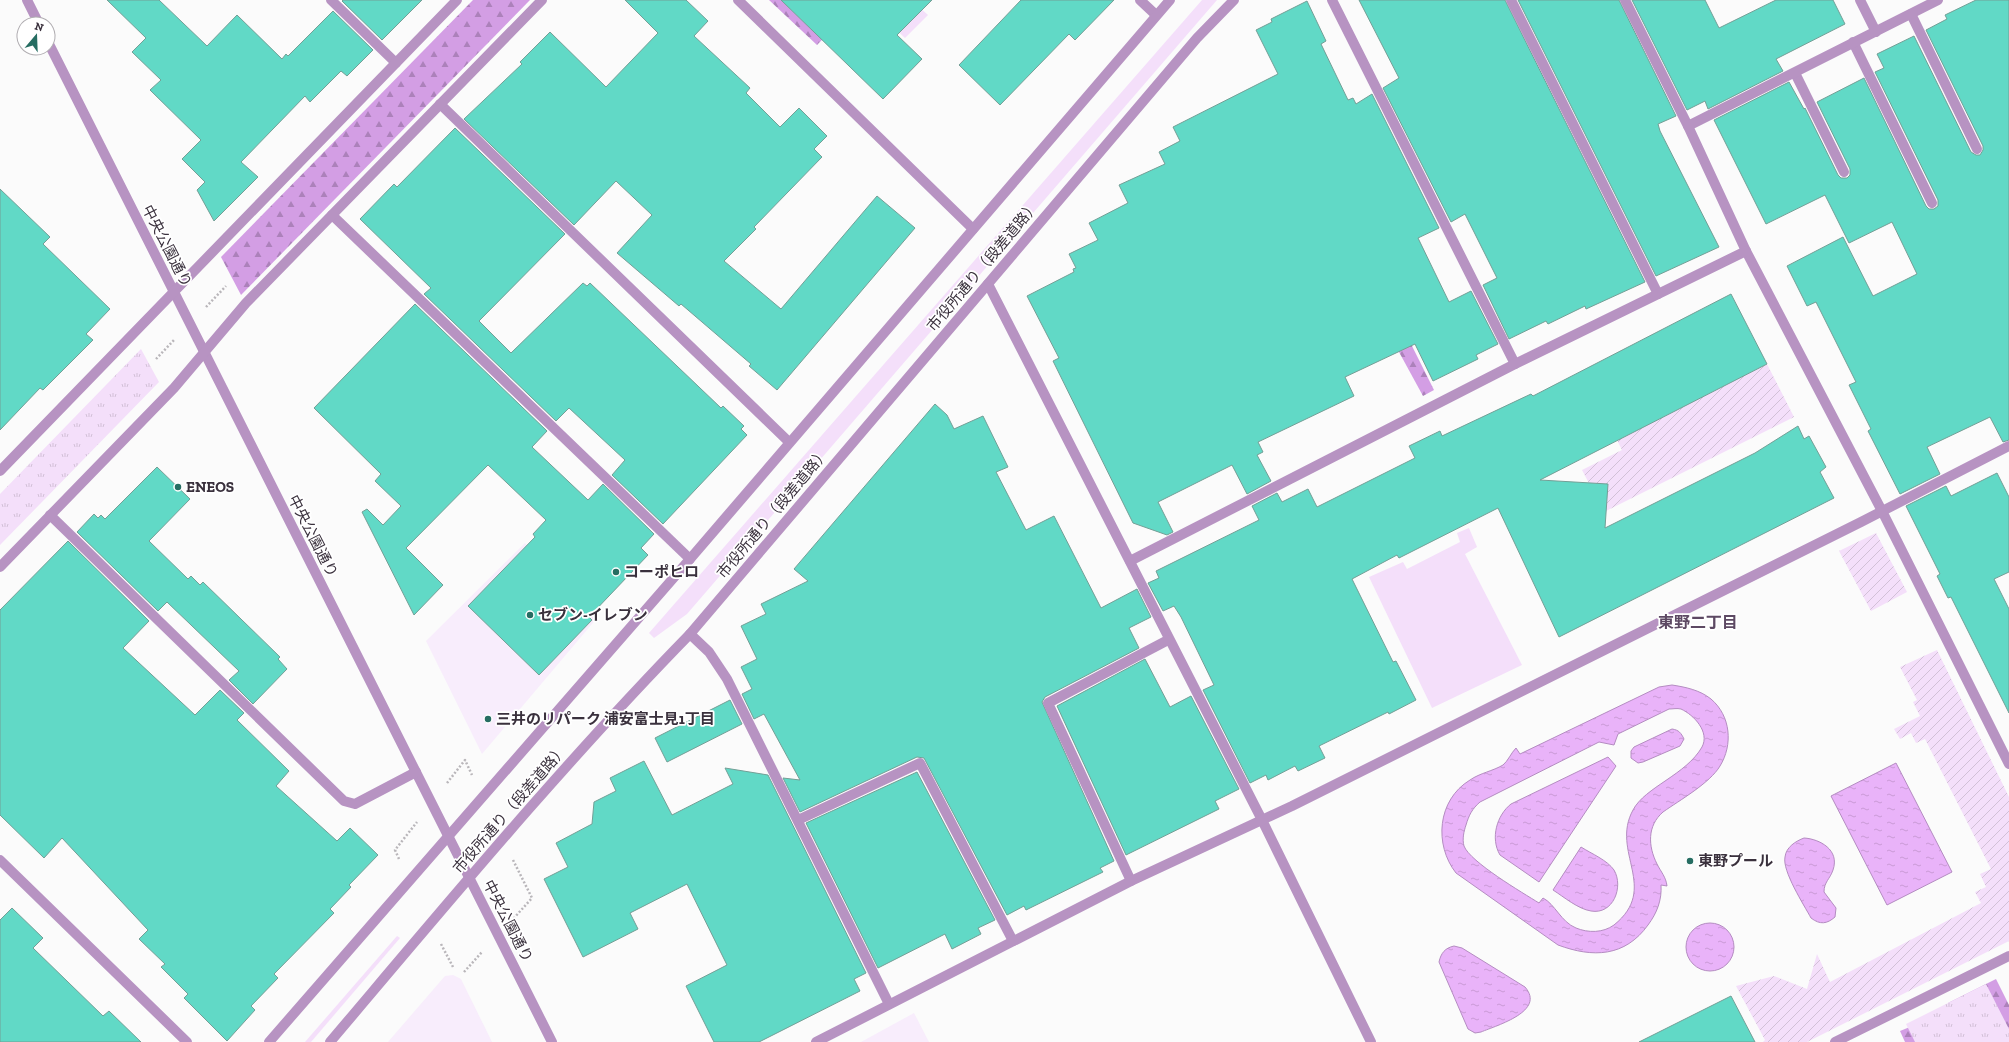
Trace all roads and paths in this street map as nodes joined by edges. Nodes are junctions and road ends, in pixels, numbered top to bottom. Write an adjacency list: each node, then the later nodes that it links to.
1 (27, 0): 16 (street)
2 (330, 0): 20 (street)
3 (457, 0): 20 (street)
4 (542, 0): 22 (street)
5 (738, 0): 28 (street)
6 (1140, 0): 15 (street)
7 (1170, 0): 15 (street, 市役所通り（段差道路）)
8 (1234, 0): 30 (street, 市役所通り（段差道路）)
9 (1332, 0): 34 (street)
10 (1511, 0): 32 (street)
11 (1625, 0): 23 (street)
12 (1860, 0): 17 (street)
13 (1938, 0): 14 (street)
14 (1911, 14): 17 (street); 24 (street)
15 (1156, 15): 28 (street, 市役所通り（段差道路）)
16 (35, 16)
17 (1876, 32): 18 (street)
18 (1853, 42): 21 (street); 26 (street)
19 (55, 56): 31 (street, 中央公園通り)
20 (396, 63): 31 (street)
21 (1795, 73): 23 (street); 25 (street)
22 (440, 104): 27 (street); 35 (street)
23 (1688, 126): 29 (street)
24 (1977, 149)
25 (1844, 172)
26 (1932, 202)
27 (332, 215): 33 (street); 40 (street)
28 (973, 229): 35 (street, 市役所通り（段差道路）)
29 (1746, 251): 32 (street); 38 (street)
30 (988, 284): 41 (street); 43 (street, 市役所通り（段差道路）)
31 (174, 292): 33 (street, 中央公園通り); 37 (street)
32 (1658, 294): 34 (street)
33 (205, 354): 39 (street); 46 (street, 中央公園通り)
34 (1515, 364): 41 (street)
35 (789, 442): 40 (street, 市役所通り（段差道路）)
36 (2009, 446): 38 (street)
37 (0, 471)
38 (1882, 511): 45 (street); 48 (street)
39 (50, 515): 42 (street); 46 (street)
40 (690, 559): 49 (street, 市役所通り（段差道路）)
41 (1130, 561): 44 (street)
42 (0, 567)
43 (690, 634): 47 (street); 51 (street, 市役所通り（段差道路）)
44 (1168, 640): 48 (street); 52 (street)
45 (2009, 764)
46 (416, 772): 49 (street, 中央公園通り)
47 (798, 820): 53 (street); 55 (street)
48 (1262, 820): 52 (street); 61 (street)
49 (448, 837): 51 (street, 中央公園通り); 57 (street, 市役所通り（段差道路）)
50 (0, 860): 56 (street)
51 (469, 878): 58 (street, 市役所通り（段差道路）); 59 (street, 中央公園通り)
52 (1131, 881): 53 (street)
53 (1013, 941): 55 (street)
54 (2009, 956): 62 (street)
55 (889, 1004): 60 (street)
56 (187, 1042)
57 (269, 1042)
58 (330, 1042)
59 (552, 1042)
60 (816, 1042)
61 (1371, 1042)
62 (1835, 1042)

